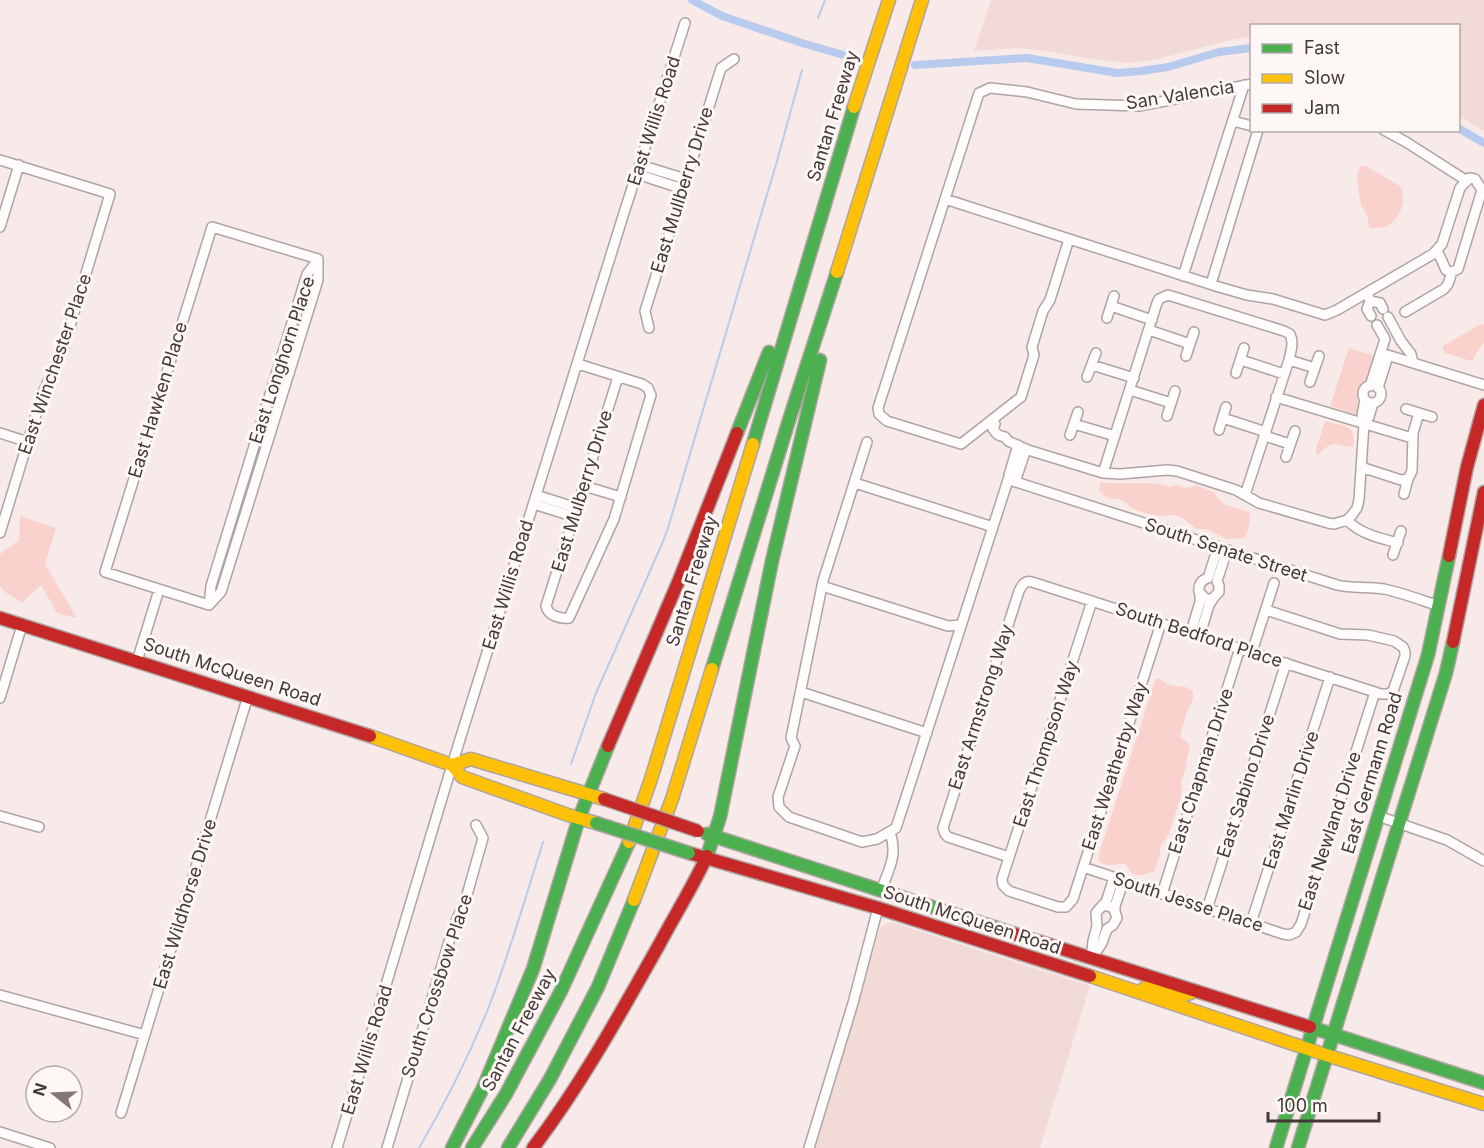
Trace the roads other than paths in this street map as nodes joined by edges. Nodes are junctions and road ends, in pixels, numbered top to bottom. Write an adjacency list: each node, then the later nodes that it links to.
1 (921, 0): 16 (main road)
2 (887, 4): 5 (main road, Santan Freeway)
3 (686, 23): 13 (street, East Willis Road)
4 (734, 59): 15 (street, East Mullberry Drive)
5 (862, 82): 140 (main road); 181 (main road, Santan Freeway)
6 (1248, 85): 7 (street, San Valencia); 17 (street, San Valencia)
7 (1233, 121): 8 (street, San Valencia); 23 (street, San Valencia)
8 (1250, 126)
9 (1257, 132): 24 (street)
10 (1387, 132): 14 (street)
11 (0, 160): 12 (street)
12 (19, 165): 18 (street); 85 (street, East Winchester Place)
13 (638, 169): 15 (street); 49 (street, East Willis Road)
14 (1467, 181): 20 (street); 22 (street)
15 (684, 184): 33 (street, East Mullberry Drive)
16 (860, 196): 148 (main road); 182 (main road)
17 (945, 199): 19 (street); 73 (street, San Valencia)
18 (0, 227)
19 (1069, 239): 23 (street); 73 (street, San Valencia)
20 (1437, 250): 22 (street); 26 (street)
21 (318, 259): 27 (street, East Longhorn Place); 28 (street, East Longhorn Place); 116 (street, East Hawken Place)
22 (1452, 272): 30 (street)
23 (1183, 276): 24 (street)
24 (1211, 284): 26 (street)
25 (1114, 296): 29 (street)
26 (1369, 297): 34 (street); 37 (street)
27 (300, 298): 28 (street); 46 (street, East Longhorn Place)
28 (311, 301): 48 (street, East Longhorn Place)
29 (1111, 306): 31 (street); 32 (street)
30 (1406, 312)
31 (1107, 318)
32 (1152, 320): 35 (street); 45 (street)
33 (649, 328)
34 (1394, 329): 37 (street); 47 (street)
35 (1149, 330): 38 (street); 56 (street)
36 (1194, 332): 38 (street)
37 (1383, 335): 41 (street)
38 (1190, 344): 42 (street)
39 (1244, 348): 44 (street)
40 (1096, 353): 50 (street)
41 (1384, 354): 47 (street); 59 (street)
42 (1186, 356)
43 (1319, 357): 51 (street)
44 (1241, 360): 52 (street); 53 (street)
45 (1289, 360): 51 (street); 53 (street)
46 (281, 361): 48 (street); 76 (street, East Longhorn Place)
47 (1413, 363): 58 (street)
48 (291, 364): 77 (street, East Longhorn Place)
49 (578, 364): 54 (street); 102 (street, East Willis Road)
50 (1092, 365): 55 (street); 56 (street)
51 (1315, 368): 57 (street)
52 (1236, 373)
53 (1284, 374): 62 (street)
54 (618, 377): 95 (street, East Mulberry Drive); 101 (street)
55 (1088, 377)
56 (1134, 378): 60 (street)
57 (1310, 382)
58 (1484, 385)
59 (1374, 387): 63 (street); 63 (street)
60 (1130, 390): 64 (street); 83 (street)
61 (1175, 391): 64 (street)
62 (1276, 397): 75 (street); 81 (street)
63 (1369, 402): 75 (street)
64 (1171, 403): 70 (street)
65 (1484, 405): 121 (main road, East Germann Road)
66 (1226, 406): 72 (street)
67 (1406, 409): 69 (street)
68 (1078, 412): 74 (street)
69 (1419, 413): 71 (street); 84 (street)
70 (1167, 416)
71 (1432, 417)
72 (1223, 418): 78 (street); 81 (street)
73 (993, 422): 88 (street)
74 (1074, 424): 82 (street); 83 (street)
75 (1364, 424): 84 (street); 90 (street)
76 (260, 426): 77 (street); 97 (street, East Longhorn Place)
77 (271, 429): 100 (street, East Longhorn Place)
78 (1219, 429)
79 (1295, 431): 87 (street)
80 (0, 433): 85 (street)
81 (1265, 434): 87 (street); 99 (street)
82 (1070, 435)
83 (1115, 436): 91 (street)
84 (1413, 438): 93 (street)
85 (28, 442): 107 (street, East Winchester Place)
86 (867, 442): 94 (street)
87 (1290, 444): 89 (street)
88 (1022, 447): 91 (street); 92 (street)
89 (1286, 457)
90 (1361, 467): 93 (street); 104 (street)
91 (1103, 473): 99 (street)
92 (1012, 479): 105 (street); 109 (street, South Senate Street)
93 (1408, 479): 98 (street)
94 (855, 483): 105 (street); 115 (street)
95 (584, 486): 101 (street); 103 (street, East Mulberry Drive)
96 (1484, 492): 123 (main road)
97 (240, 494): 100 (street); 111 (street, East Longhorn Place)
98 (1404, 494)
99 (1245, 495): 104 (street)
100 (250, 497): 112 (street, East Longhorn Place)
101 (621, 497): 103 (street, East Mulberry Drive)
102 (535, 500): 103 (street); 139 (street, East Willis Road)
103 (576, 512)
104 (1347, 520): 108 (street)
105 (993, 527): 127 (street)
106 (1401, 531): 108 (street)
107 (0, 533)
108 (1398, 543): 110 (street)
109 (1222, 549): 117 (street); 118 (street); 121 (street, South Senate Street)
110 (1393, 555)
111 (220, 558): 112 (street); 120 (street, East Longhorn Place)
112 (231, 561): 120 (street, East Longhorn Place)
113 (1024, 583): 119 (street, South Bedford Place); 149 (street, East Armstrong Way)
114 (1274, 583): 122 (street)
115 (822, 586): 127 (street); 134 (street)
116 (159, 590): 120 (street); 131 (street)
117 (1200, 595): 118 (street); 128 (street)
118 (1213, 598): 128 (street)
119 (1092, 601): 125 (street, South Bedford Place); 149 (street, East Thompson Way)
120 (209, 605)
121 (1439, 606): 123 (main road); 142 (main road, East Germann Road)
122 (1266, 610): 130 (street); 135 (street)
123 (1460, 613): 144 (main road)
124 (0, 618): 126 (main road, South McQueen Road)
125 (1161, 623): 128 (street, South Bedford Place); 152 (street, East Weatherby Way)
126 (22, 625): 131 (main road, South McQueen Road); 137 (street)
127 (961, 625): 138 (street)
128 (1195, 634): 129 (street, South Bedford Place)
129 (1240, 648): 130 (street, South Bedford Place); 155 (street, East Chapman Drive)
130 (1252, 652): 132 (street, South Bedford Place)
131 (137, 660): 136 (main road, South McQueen Road)
132 (1286, 663): 133 (street, South Bedford Place); 159 (street, East Sabino Drive)
133 (1330, 677): 135 (street, South Bedford Place); 161 (street, East Marlin Drive)
134 (801, 692): 138 (street); 147 (street)
135 (1375, 692): 162 (street, East Newland Drive)
136 (248, 696): 139 (main road, South McQueen Road); 169 (street, East Wildhorse Drive)
137 (0, 698)
138 (927, 733): 147 (street)
139 (452, 765): 140 (main road, South McQueen Road); 143 (main road, South McQueen Road); 177 (street, East Willis Road)
140 (588, 793): 143 (main road); 148 (main road, South McQueen Road, bridge)
141 (0, 816): 146 (street)
142 (1378, 816): 144 (street); 168 (main road, East Germann Road)
143 (579, 818): 150 (main road, South McQueen Road, bridge); 180 (main road)
144 (1399, 823): 151 (street); 170 (main road)
145 (476, 825): 179 (street, South Crossbow Place)
146 (39, 827)
147 (890, 832): 154 (street)
148 (714, 836): 150 (main road); 154 (main road, South McQueen Road)
149 (1009, 856): 157 (street, East Thompson Way)
150 (706, 858): 158 (main road, South McQueen Road); 183 (main road)
151 (1484, 861)
152 (1083, 867): 153 (street, South Jesse Place); 157 (street, East Weatherby Way)
153 (1118, 880): 155 (street, South Jesse Place); 156 (street); 160 (street)
154 (881, 891): 158 (main road); 163 (main road, South McQueen Road)
155 (1162, 894): 159 (street, South Jesse Place)
156 (1102, 906): 160 (street); 163 (street)
157 (1066, 907)
158 (878, 908): 164 (main road, South McQueen Road); 184 (street)
159 (1207, 909): 161 (street, South Jesse Place)
160 (1115, 910): 163 (street)
161 (1251, 923): 162 (street, South Jesse Place)
162 (1293, 934)
163 (1091, 959): 164 (main road); 165 (main road, South McQueen Road)
164 (1086, 975): 166 (main road, South McQueen Road)
165 (1195, 991): 166 (main road); 168 (main road, South McQueen Road)
166 (1139, 992): 171 (main road, South McQueen Road)
167 (0, 995): 169 (street)
168 (1312, 1028): 170 (main road, South McQueen Road); 171 (main road, East Germann Road)
169 (145, 1035): 175 (street, East Wildhorse Drive)
170 (1333, 1035): 172 (main road); 173 (main road, South McQueen Road)
171 (1306, 1049): 172 (main road, South McQueen Road); 185 (main road, East Germann Road)
172 (1326, 1055): 174 (main road, South McQueen Road); 186 (main road)
173 (1484, 1083)
174 (1484, 1104)
175 (122, 1113)
176 (0, 1132): 178 (street)
177 (341, 1147)
178 (50, 1148)
179 (387, 1148)
180 (452, 1148)
181 (472, 1148)
182 (508, 1148)
183 (532, 1148)
184 (809, 1148)
185 (1276, 1148)
186 (1298, 1148)

